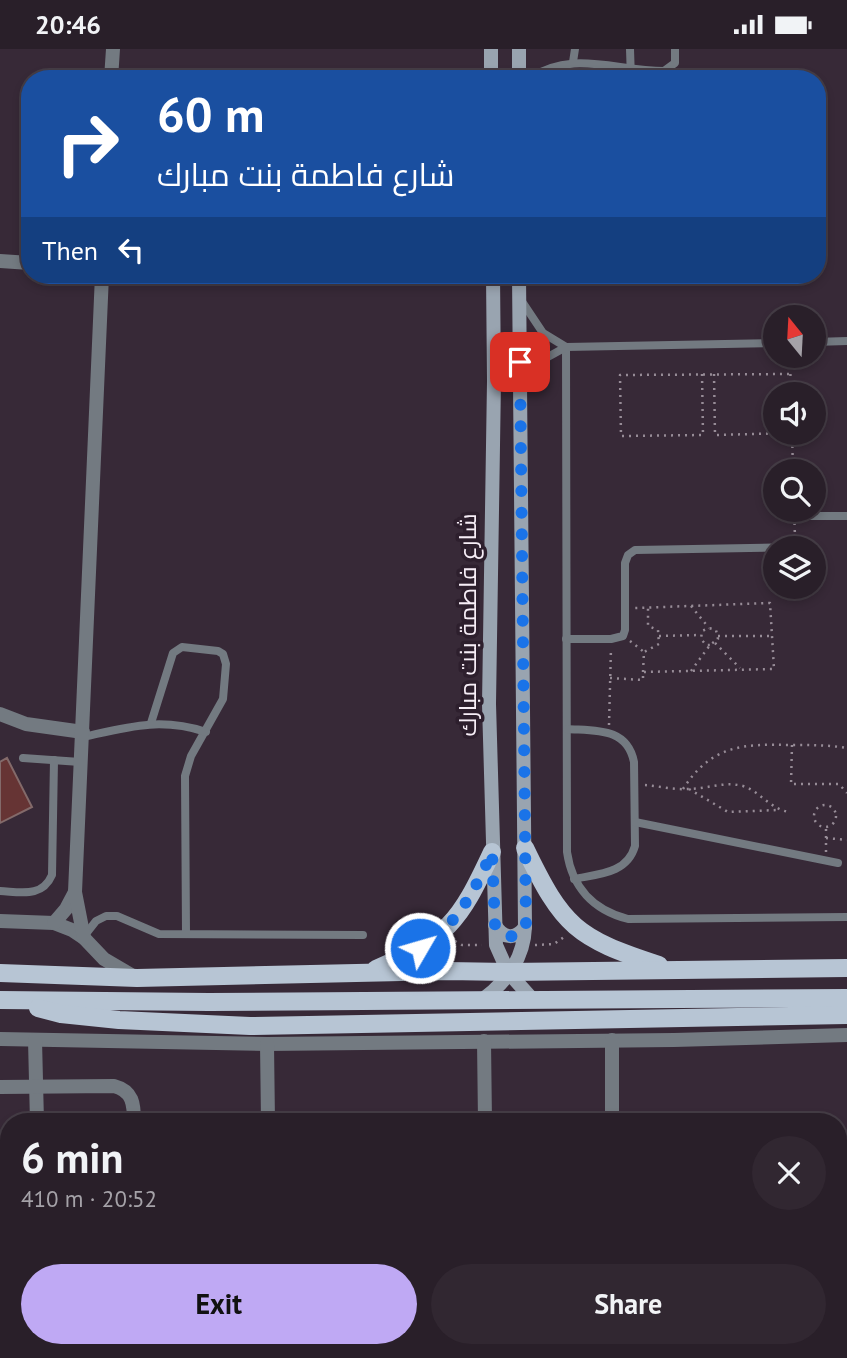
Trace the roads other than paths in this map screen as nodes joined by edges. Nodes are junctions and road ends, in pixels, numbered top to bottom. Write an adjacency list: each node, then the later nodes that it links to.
1 (106, 49): 10 (street)
2 (113, 49): 11 (street)
3 (491, 49): 12 (street)
4 (519, 49): 13 (street)
5 (575, 49): 8 (lane)
6 (630, 49): 9 (lane)
7 (675, 49): 16 (lane)
8 (573, 62): 9 (lane); 14 (lane)
9 (631, 67): 15 (lane)
10 (106, 70)
11 (112, 70)
12 (491, 70)
13 (519, 70)
14 (543, 70)
15 (653, 70)
16 (668, 70)
17 (0, 261): 18 (street)
18 (21, 262)
19 (102, 284): 36 (street)
20 (493, 284): 42 (street, شارع فاطمة بنت مبارك)
21 (519, 284): 22 (street)
22 (519, 296): 26 (lane); 27 (street)
23 (847, 341): 24 (lane)
24 (826, 342)
25 (763, 343): 26 (lane)
26 (566, 347): 27 (lane); 31 (lane)
27 (521, 384): 41 (street)
28 (826, 516): 29 (lane)
29 (847, 516)
30 (763, 548): 31 (lane)
31 (566, 639): 34 (lane)
32 (0, 714): 36 (street)
33 (151, 723): 35 (lane); 35 (lane); 36 (lane)
34 (567, 729): 40 (lane); 44 (lane)
35 (206, 732): 52 (lane)
36 (83, 734): 39 (street)
37 (23, 758): 38 (lane)
38 (54, 760): 39 (lane); 45 (lane)
39 (80, 762): 46 (street)
40 (635, 822): 43 (lane); 44 (lane)
41 (525, 848): 51 (street); 57 (main road)
42 (492, 852): 50 (street, شارع فاطمة بنت مبارك); 61 (main road)
43 (838, 863)
44 (574, 879): 47 (lane)
45 (0, 891)
46 (75, 892): 49 (street); 54 (street)
47 (847, 917)
48 (0, 921): 49 (street)
49 (54, 923): 54 (street)
50 (495, 925): 51 (street); 59 (street, شارع فاطمة بنت مبارك)
51 (526, 927): 59 (street)
52 (186, 935): 53 (lane); 54 (lane)
53 (363, 935)
54 (84, 937): 62 (street)
55 (847, 968): 57 (main road)
56 (576, 970): 57 (main road); 59 (main road); 68 (main road)
57 (676, 970)
58 (447, 971): 59 (main road); 61 (main road); 65 (main road)
59 (509, 972): 66 (street); 67 (street, شارع فاطمة بنت مبارك)
60 (0, 973): 62 (main road)
61 (365, 973): 62 (main road)
62 (137, 978)
63 (847, 998): 68 (main road)
64 (0, 1000): 69 (main road)
65 (419, 1000): 66 (main road); 69 (main road)
66 (482, 1000): 67 (main road)
67 (533, 1000): 68 (main road)
68 (586, 1000)
69 (18, 1001): 70 (main road)
70 (847, 1015)
71 (847, 1035): 74 (street)
72 (0, 1039): 73 (street)
73 (35, 1040): 76 (street); 78 (street)
74 (612, 1040): 75 (street); 83 (street)
75 (484, 1041): 76 (street); 82 (street)
76 (267, 1044): 81 (street)
77 (0, 1087): 78 (street)
78 (37, 1087): 79 (street); 80 (street)
79 (37, 1113)
80 (133, 1113)
81 (268, 1113)
82 (485, 1113)
83 (612, 1113)

